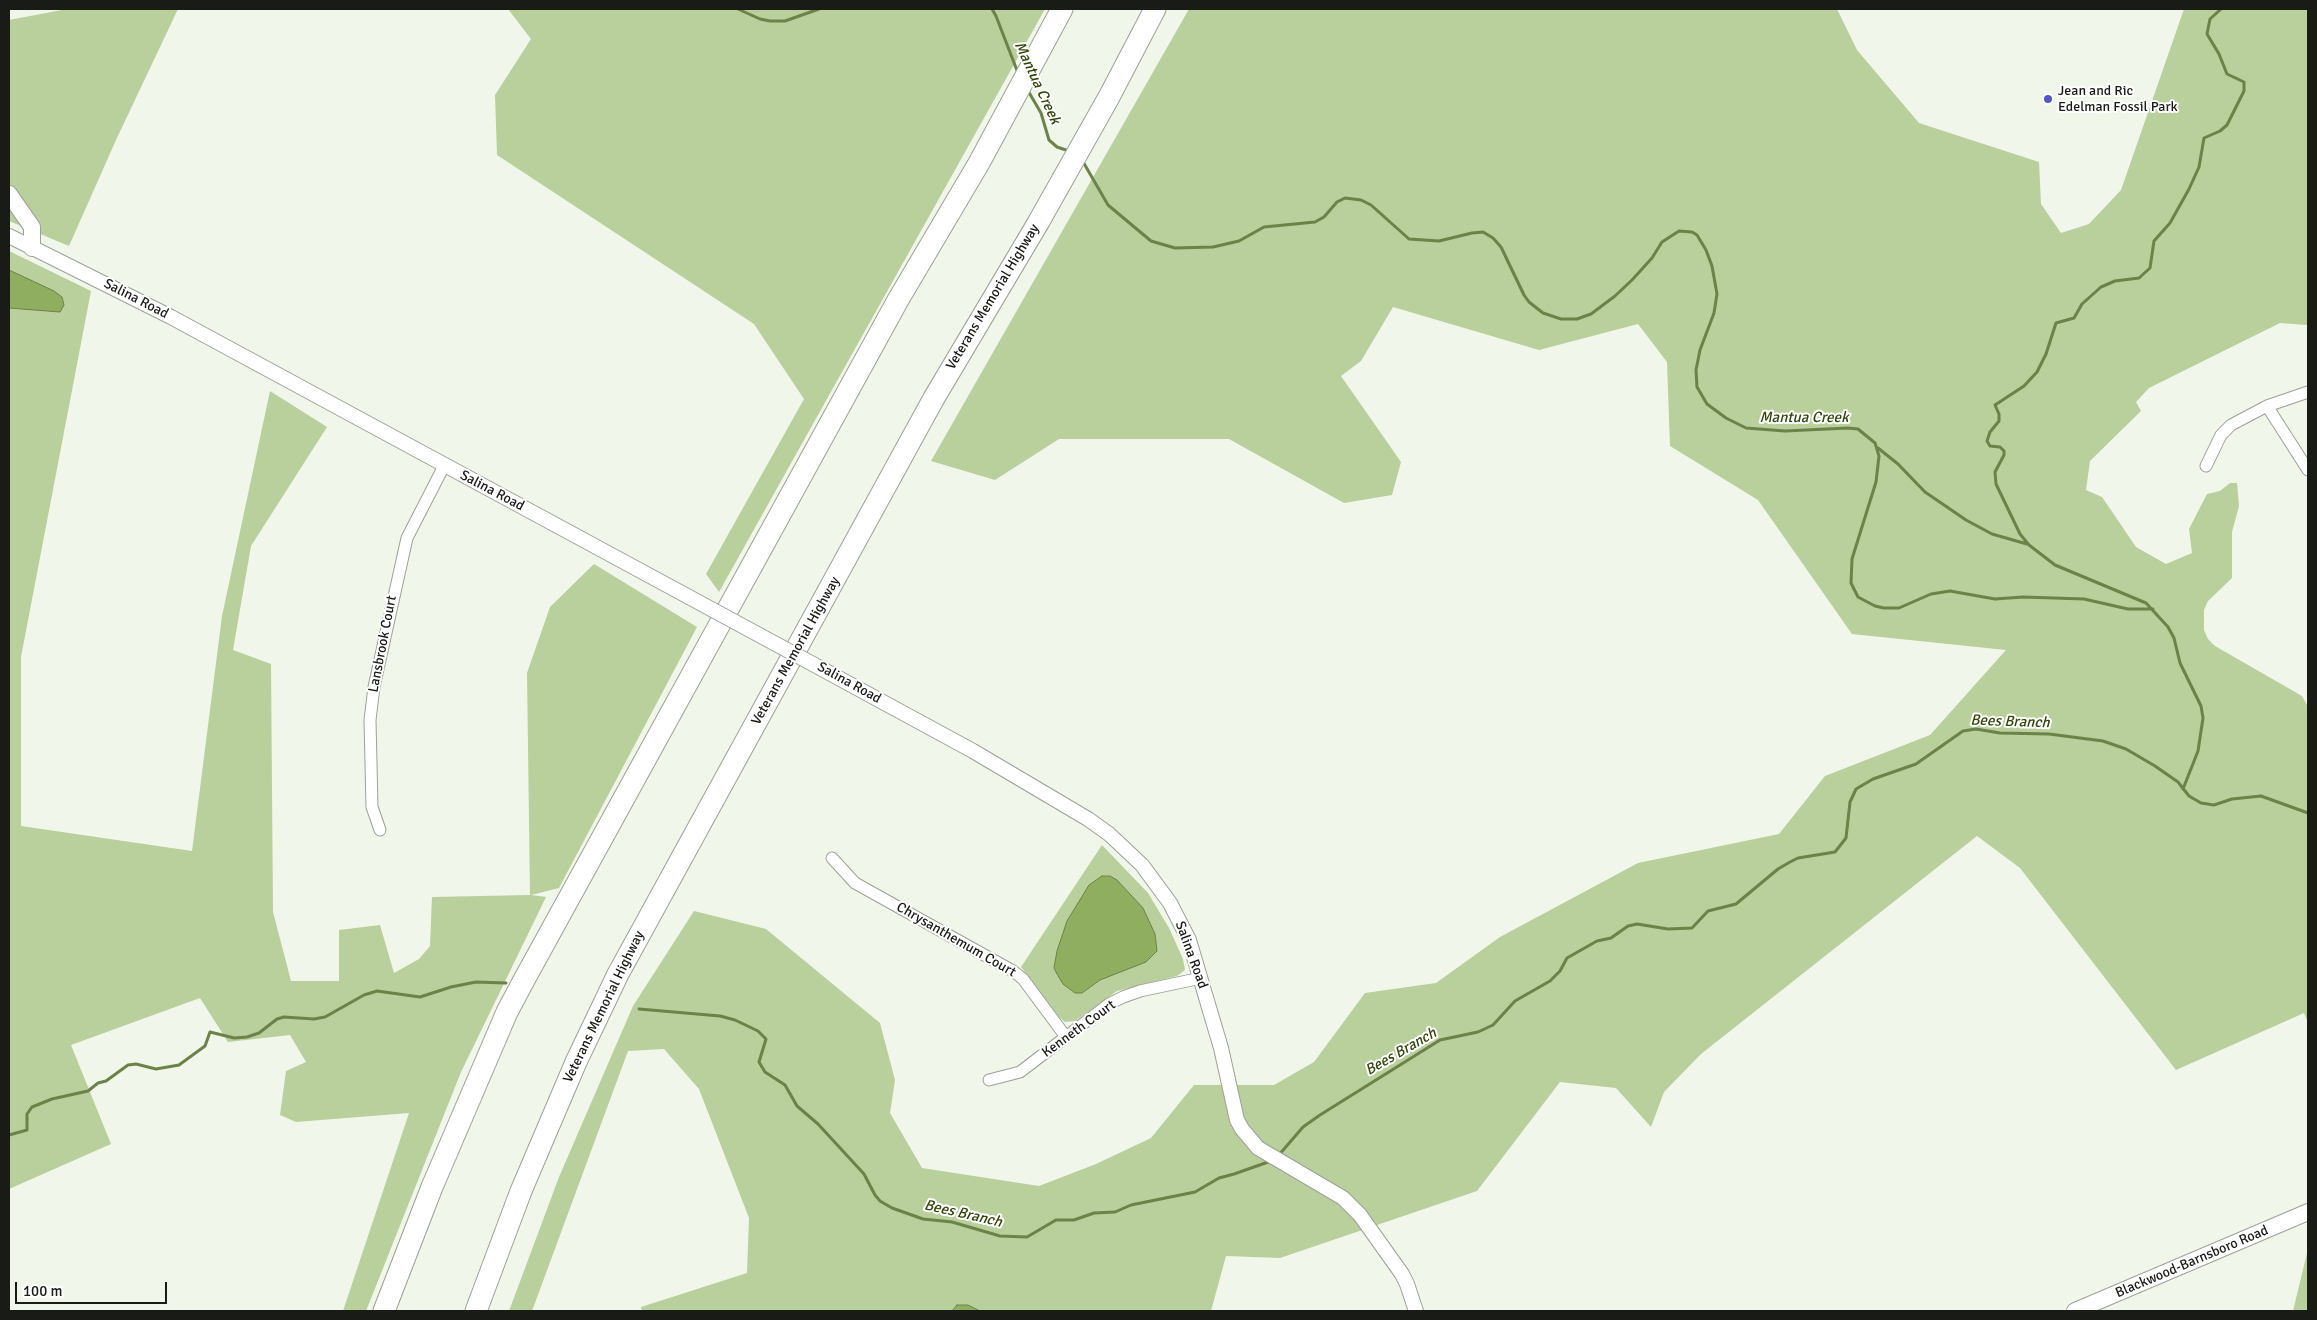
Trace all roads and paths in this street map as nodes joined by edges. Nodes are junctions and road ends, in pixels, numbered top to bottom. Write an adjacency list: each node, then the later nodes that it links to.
1 (1155, 9): 18 (highway, Veterans Memorial Highway)
2 (1058, 16): 17 (highway)
3 (9, 194): 5 (main road)
4 (9, 236): 5 (street, Salina Road)
5 (32, 248): 8 (street, Salina Road)
6 (2308, 392): 7 (street)
7 (2267, 406): 9 (street); 10 (street)
8 (444, 466): 11 (street, Lansbrook Court); 13 (street, Salina Road, bridge)
9 (2206, 466)
10 (2308, 470)
11 (380, 830)
12 (832, 858): 14 (street, Chrysanthemum Court)
13 (1201, 978): 14 (street, Kenneth Court); 19 (street, Salina Road)
14 (1066, 1038): 15 (street, Kenneth Court)
15 (989, 1080)
16 (2308, 1212): 20 (main road, Blackwood-Barnsboro Road)
17 (384, 1311)
18 (476, 1311)
19 (1416, 1311)
20 (2075, 1311)

